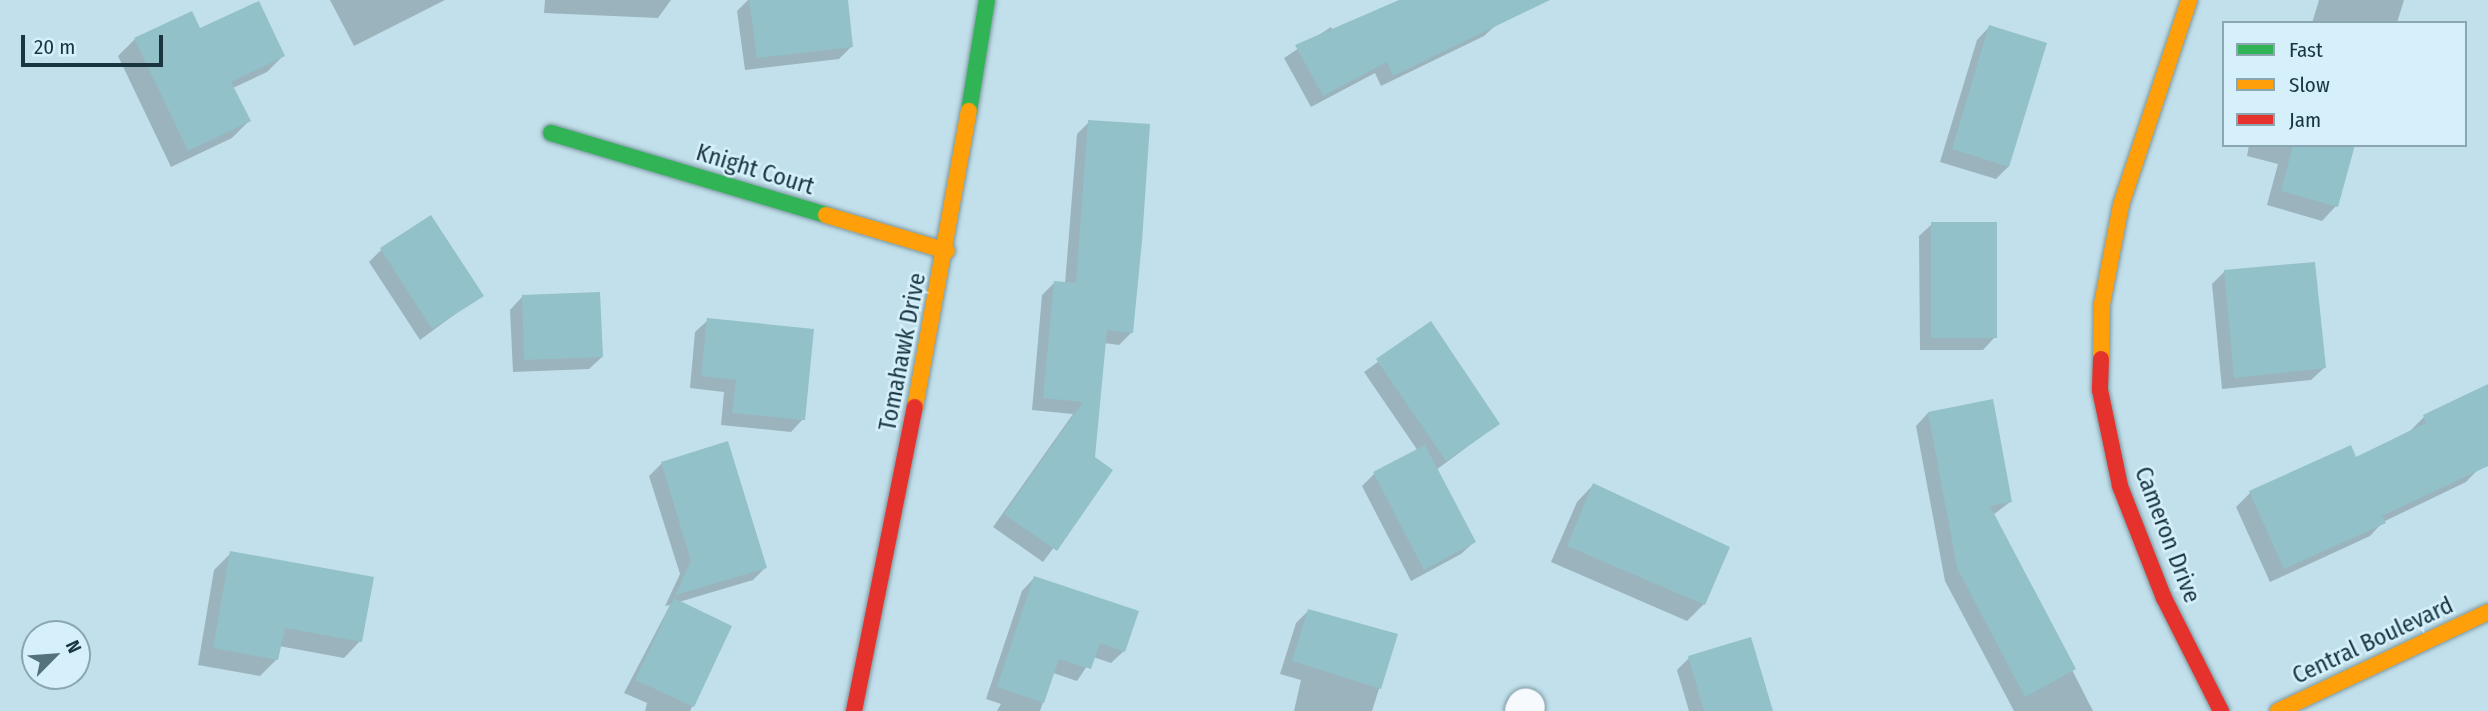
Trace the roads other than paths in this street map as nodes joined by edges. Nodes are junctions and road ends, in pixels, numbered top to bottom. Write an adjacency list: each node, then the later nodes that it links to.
1 (987, 0): 4 (street, Tomahawk Drive)
2 (2189, 0): 7 (street, Cameron Drive)
3 (551, 133): 4 (street, Knight Court)
4 (947, 251): 6 (street, Tomahawk Drive)
5 (2488, 612): 8 (street, Central Boulevard)
6 (854, 711)
7 (2221, 711)
8 (2277, 711)

